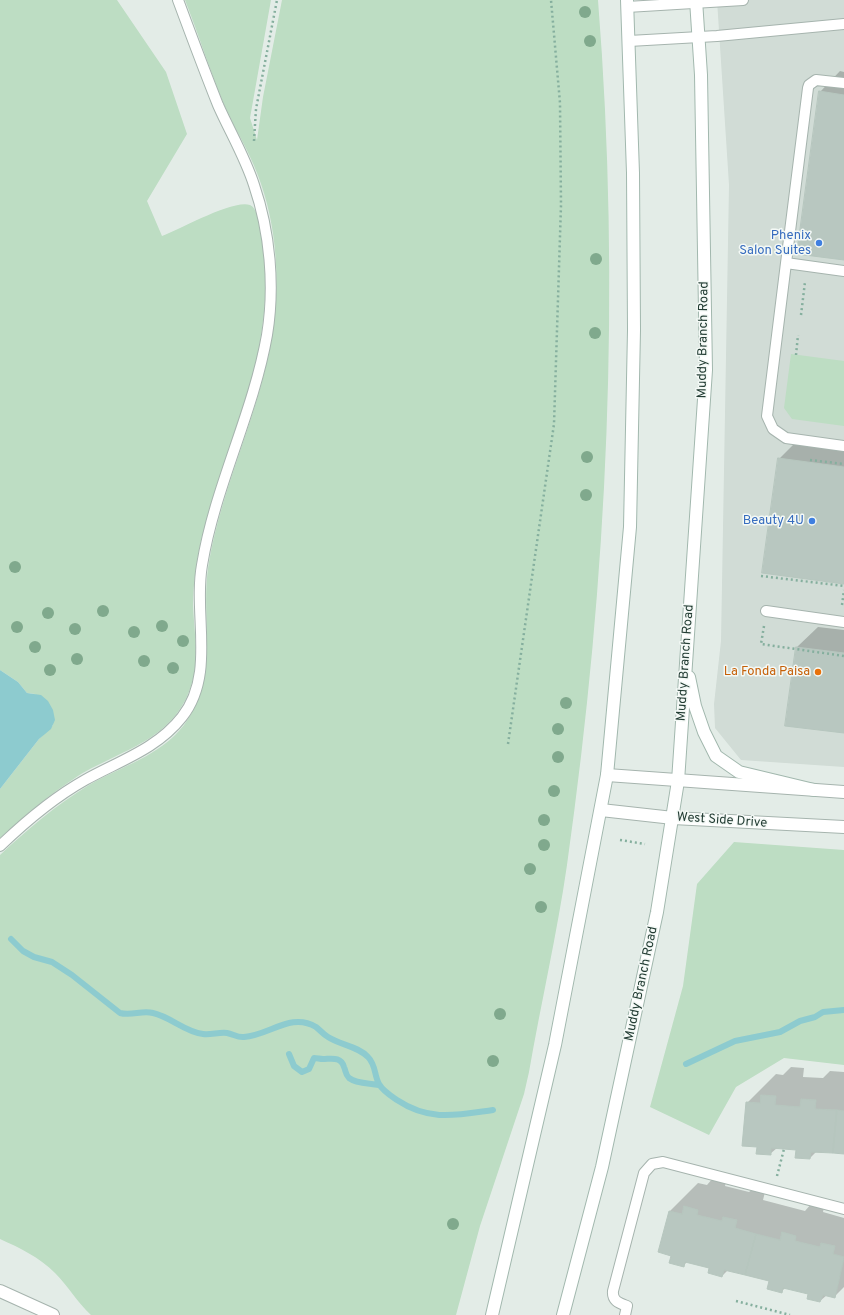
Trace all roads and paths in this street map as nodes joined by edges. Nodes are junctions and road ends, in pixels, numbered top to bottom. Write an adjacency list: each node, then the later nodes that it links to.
1 (178, 0): 37 (lane)
2 (277, 0): 11 (path)
3 (552, 0): 27 (path)
4 (743, 0): 5 (lane)
5 (696, 1): 6 (lane); 8 (main road, Muddy Branch Road)
6 (627, 3): 9 (main road)
7 (844, 24): 8 (lane)
8 (698, 37): 9 (lane); 26 (main road, Muddy Branch Road)
9 (629, 41): 28 (main road)
10 (844, 82): 12 (lane)
11 (254, 144)
12 (786, 264): 13 (lane); 18 (lane)
13 (844, 271)
14 (806, 275): 15 (path)
15 (801, 315)
16 (798, 335): 17 (path)
17 (796, 355)
18 (844, 446)
19 (810, 460): 20 (path)
20 (844, 464)
21 (761, 576): 22 (path)
22 (844, 586)
23 (766, 611): 24 (lane); 25 (path)
24 (844, 622)
25 (844, 656)
26 (686, 665): 29 (main road, Muddy Branch Road); 30 (main road)
27 (508, 744)
28 (607, 774): 29 (main road); 32 (main road)
29 (678, 781): 30 (main road); 33 (main road, Muddy Branch Road)
30 (814, 790): 31 (main road)
31 (844, 792)
32 (601, 810): 33 (main road, West Side Drive); 44 (main road)
33 (673, 818): 34 (main road, West Side Drive); 45 (main road, Muddy Branch Road)
34 (844, 827)
35 (620, 840): 36 (path)
36 (645, 844)
37 (0, 846)
38 (784, 1149): 39 (path)
39 (780, 1165)
40 (844, 1209): 46 (lane)
41 (0, 1291): 43 (main road)
42 (736, 1301): 47 (path)
43 (53, 1315)
44 (492, 1315)
45 (563, 1315)
46 (625, 1315)
47 (789, 1315)

